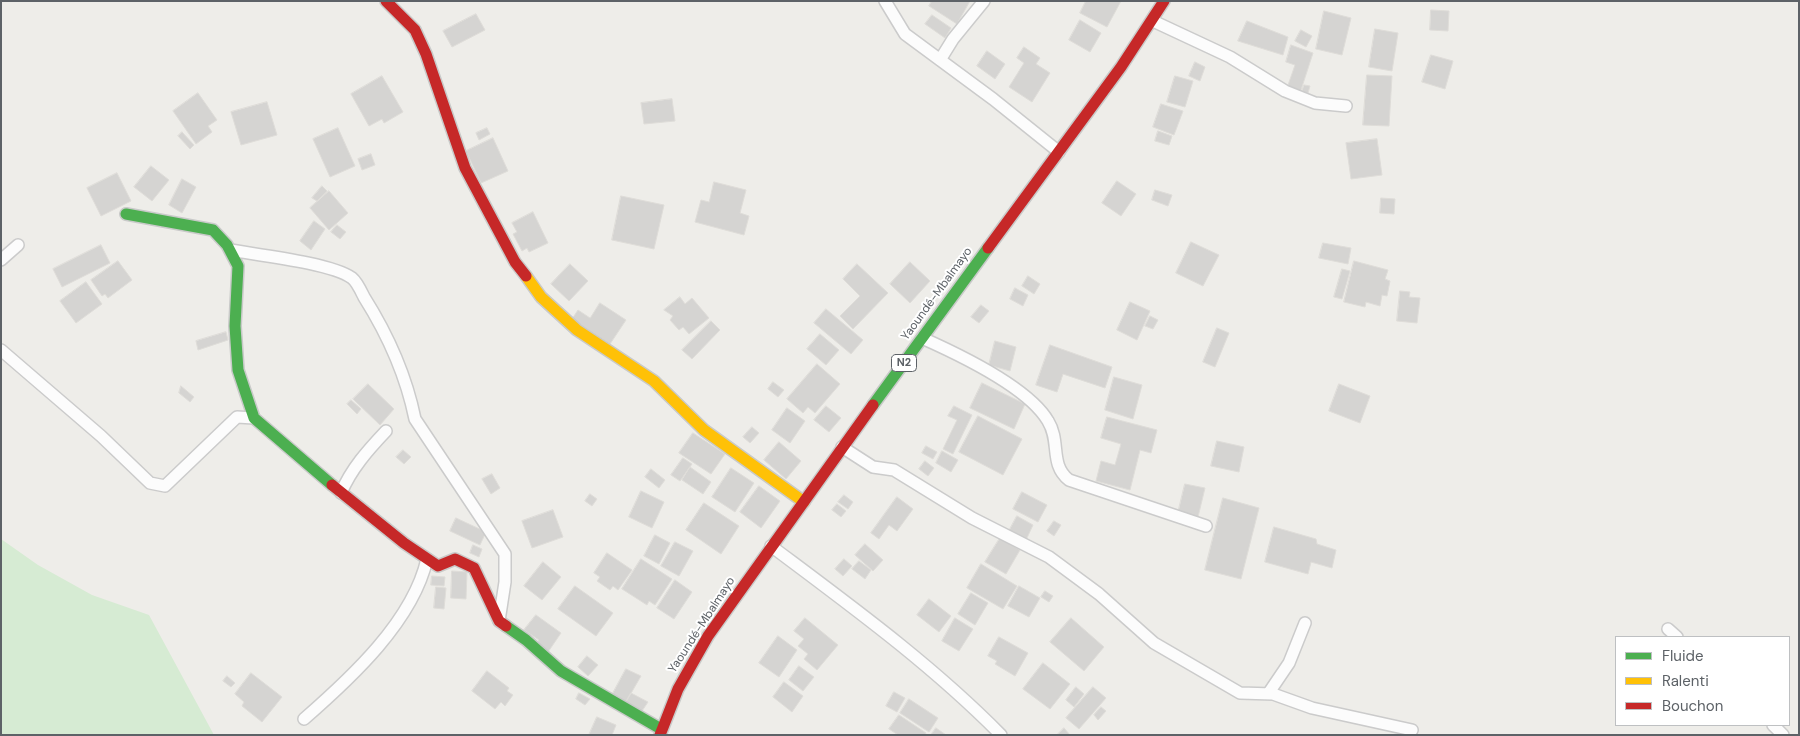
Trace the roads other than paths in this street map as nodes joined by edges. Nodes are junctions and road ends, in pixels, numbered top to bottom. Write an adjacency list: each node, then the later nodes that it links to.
1 (386, 1): 19 (main road)
2 (885, 1): 6 (street)
3 (984, 1): 6 (street)
4 (1164, 1): 5 (main road, Yaoundé-Mbalmayo / N2)
5 (1153, 20): 7 (street); 8 (main road, Yaoundé-Mbalmayo / N2)
6 (940, 60): 8 (street)
7 (1346, 106)
8 (1059, 152): 13 (main road, Yaoundé-Mbalmayo / N2)
9 (126, 214): 11 (main road)
10 (18, 246): 12 (street)
11 (230, 250): 15 (main road); 23 (street)
12 (1, 260)
13 (922, 338): 17 (main road, Yaoundé-Mbalmayo / N2); 20 (street)
14 (1, 350): 15 (street)
15 (254, 418): 18 (main road)
16 (386, 431): 18 (street)
17 (842, 447): 19 (main road, Yaoundé-Mbalmayo / N2); 27 (street)
18 (340, 493): 22 (main road)
19 (804, 502): 21 (main road, Yaoundé-Mbalmayo / N2)
20 (1206, 526)
21 (771, 546): 31 (main road, Yaoundé-Mbalmayo / N2); 32 (street)
22 (428, 559): 23 (main road); 28 (street)
23 (499, 621): 31 (main road)
24 (1305, 623): 27 (street)
25 (1668, 629): 26 (street)
26 (1676, 636)
27 (1268, 694): 30 (street)
28 (304, 719)
29 (1774, 726): 33 (street)
30 (1412, 730)
31 (660, 732)
32 (1001, 735)
33 (1783, 735)

